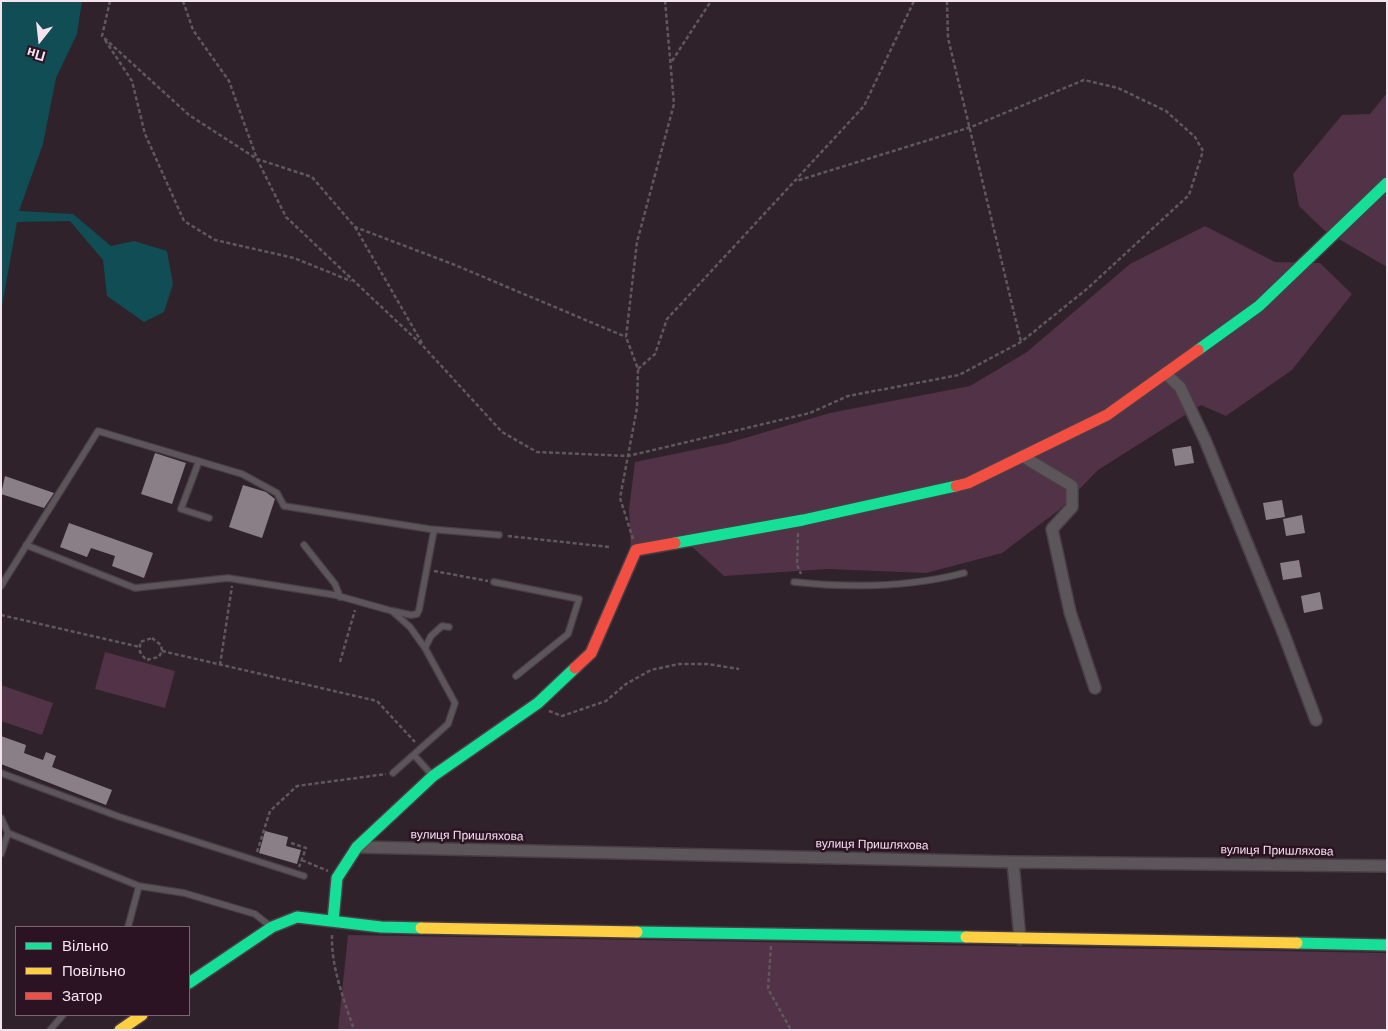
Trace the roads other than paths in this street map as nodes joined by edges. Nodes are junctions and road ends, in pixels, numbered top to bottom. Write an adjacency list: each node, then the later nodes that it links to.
1 (1387, 183): 2 (street)
2 (1165, 373): 3 (street); 20 (street)
3 (1022, 456): 19 (street); 24 (street)
4 (198, 461): 5 (lane); 6 (lane); 8 (lane)
5 (209, 518)
6 (434, 530): 7 (lane); 15 (lane)
7 (499, 535)
8 (26, 545): 13 (lane); 14 (lane)
9 (304, 545): 14 (lane)
10 (964, 573): 12 (lane)
11 (494, 582): 18 (lane)
12 (794, 582)
13 (1, 586)
14 (340, 597): 15 (lane)
15 (392, 610): 17 (lane)
16 (449, 627): 17 (lane)
17 (425, 648): 21 (lane)
18 (516, 676)
19 (1095, 688)
20 (1316, 720)
21 (414, 755): 23 (lane); 24 (lane)
22 (1, 773): 31 (lane)
23 (393, 773)
24 (433, 776): 27 (street)
25 (1, 818): 26 (lane)
26 (8, 833): 28 (lane); 32 (lane)
27 (357, 848): 29 (street, вулиця Пришляхова); 33 (street)
28 (1, 854)
29 (1013, 862): 30 (street, вулиця Пришляхова); 36 (street)
30 (1387, 866)
31 (304, 876)
32 (139, 886): 34 (lane); 35 (lane)
33 (333, 921): 35 (street); 36 (street)
34 (128, 926)
35 (272, 927): 38 (street)
36 (1020, 939): 37 (street)
37 (1387, 945)
38 (190, 982)
39 (62, 1016): 41 (lane)
40 (141, 1016): 42 (street)
41 (50, 1030)
42 (120, 1030)

